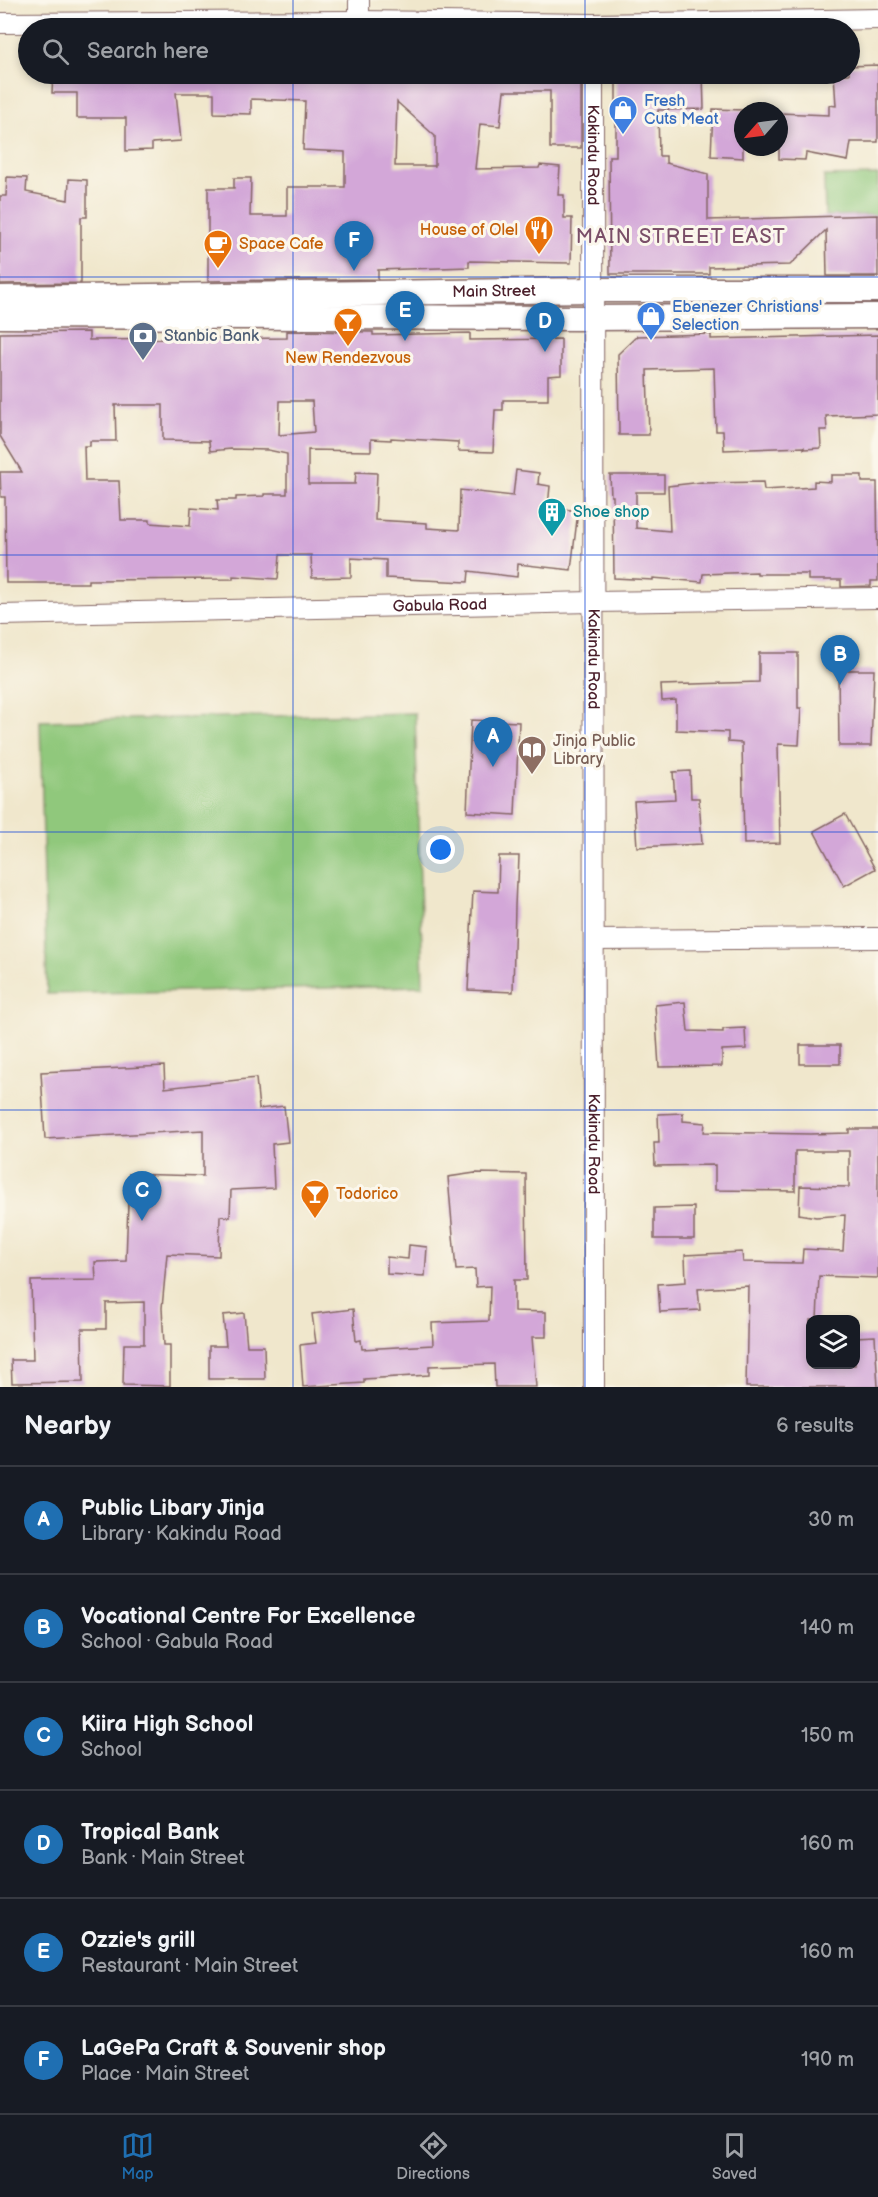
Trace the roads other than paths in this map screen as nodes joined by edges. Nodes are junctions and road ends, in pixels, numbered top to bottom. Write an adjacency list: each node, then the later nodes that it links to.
1 (359, 0): 2 (street)
2 (359, 18)
3 (860, 19): 4 (street)
4 (878, 19)
5 (0, 23): 6 (street)
6 (18, 23)
7 (593, 84): 8 (street, Kakindu Road)
8 (593, 290): 9 (street, Main Street); 10 (street, Main Street); 13 (street, Kakindu Road)
9 (878, 290)
10 (0, 298)
11 (0, 316): 13 (street, Main Street)
12 (878, 316): 13 (street, Main Street)
13 (593, 318): 15 (street, Kakindu Road)
14 (878, 598): 15 (street, Gabula Road)
15 (593, 602): 16 (street, Gabula Road); 18 (street, Kakindu Road)
16 (0, 615)
17 (878, 938): 18 (street)
18 (594, 940): 19 (street, Kakindu Road)
19 (594, 1387)

